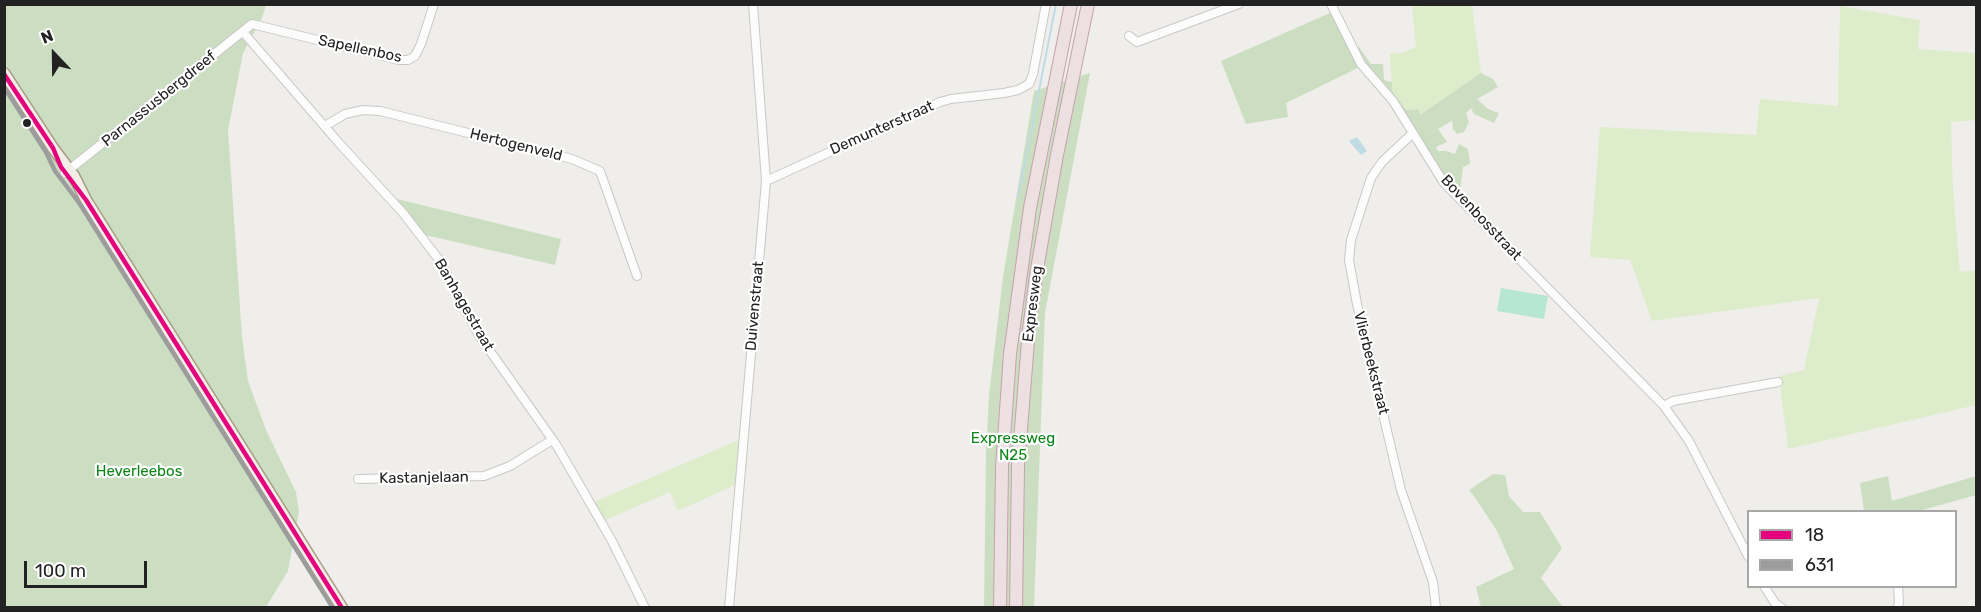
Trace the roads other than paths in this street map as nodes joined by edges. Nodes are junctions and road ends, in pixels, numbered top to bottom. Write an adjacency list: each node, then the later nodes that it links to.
1 (434, 4): 8 (street, Sapellenbos)
2 (753, 4): 15 (street, Duivenstraat)
3 (1046, 4): 15 (street, Demunterstraat)
4 (1071, 4): 27 (highway, Expresweg)
5 (1088, 4): 28 (highway, Expresweg)
6 (1239, 4): 10 (street)
7 (1331, 4): 13 (street, Bovenbosstraat)
8 (252, 24): 9 (street, Parnassusbergdreef)
9 (243, 32): 12 (street, Banhagestraat); 14 (street, Parnassusbergdreef)
10 (1129, 36)
11 (4, 73): 14 (main road)
12 (325, 126): 16 (street, Hertogenveld); 19 (street, Banhagestraat)
13 (1413, 133): 18 (street, Bovenbosstraat); 29 (street, Vlierbeekstraat)
14 (68, 171): 24 (main road)
15 (766, 181): 26 (street, Duivenstraat)
16 (637, 276)
17 (1778, 382): 18 (street)
18 (1665, 406): 21 (street, Bovenbosstraat)
19 (552, 440): 20 (street, Kastanjelaan); 25 (street, Banhagestraat)
20 (358, 479)
21 (1747, 552)
22 (1765, 588): 30 (street)
23 (1898, 588): 31 (street)
24 (342, 608)
25 (645, 608)
26 (729, 608)
27 (1000, 608)
28 (1016, 608)
29 (1436, 608)
30 (1782, 608)
31 (1898, 608)

